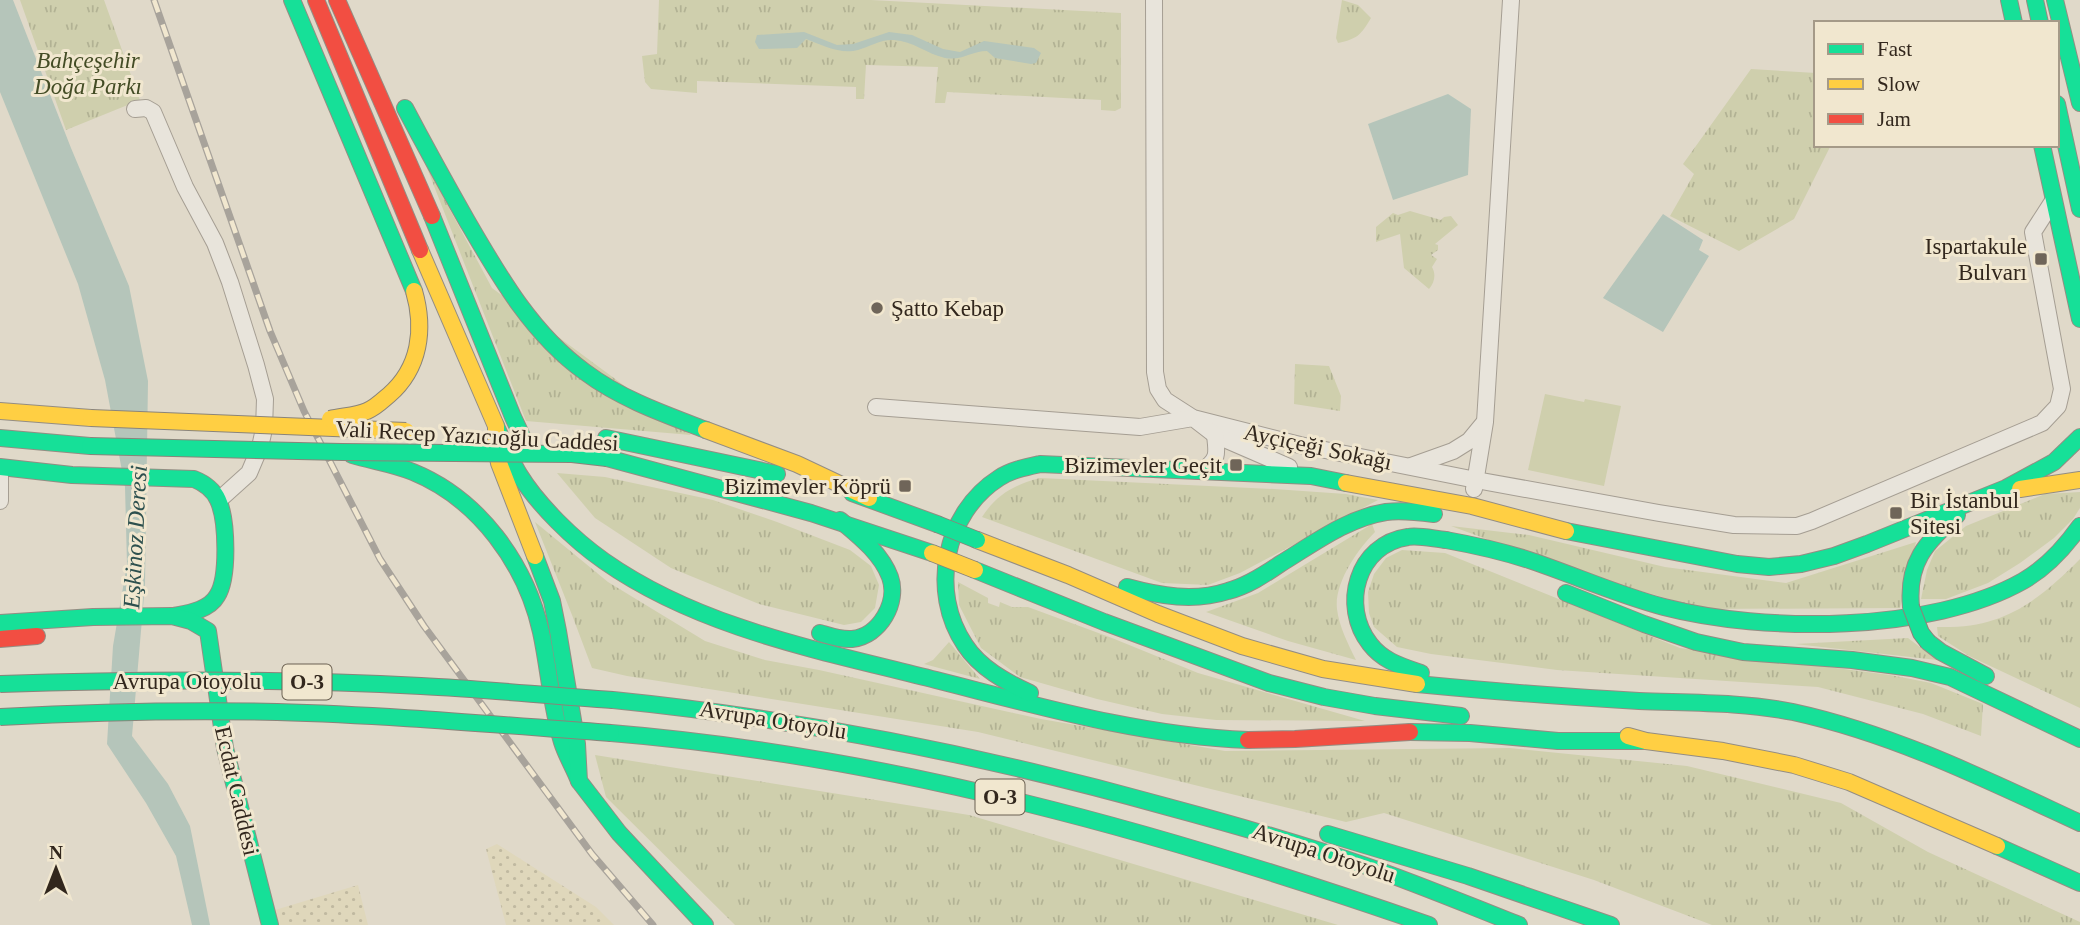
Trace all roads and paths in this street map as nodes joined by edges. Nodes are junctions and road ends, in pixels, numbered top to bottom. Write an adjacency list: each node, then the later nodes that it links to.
1 (292, 0): 23 (main road, bridge)
2 (316, 0): 24 (main road)
3 (338, 0): 35 (main road)
4 (347, 0): 42 (main road)
5 (1154, 0): 21 (street, Ayçiçeği Sokağı)
6 (1511, 0): 22 (street)
7 (2009, 0): 10 (main road)
8 (2035, 0): 11 (main road)
9 (2055, 0): 12 (main road)
10 (2014, 21)
11 (2040, 21)
12 (2080, 103)
13 (135, 109): 43 (street)
14 (2059, 113): 17 (main road)
15 (2042, 147): 16 (main road)
16 (2053, 201): 18 (main road); 39 (street)
17 (2080, 209)
18 (2080, 319)
19 (876, 407): 21 (street)
20 (0, 411): 23 (main road, Vali Recep Yazıcıoğlu Caddesi, bridge)
21 (1193, 418): 28 (street); 34 (street, Ayçiçeği Sokağı)
22 (1485, 422): 34 (street, Ayçiçeği Sokağı); 39 (street)
23 (271, 424): 25 (main road, Vali Recep Yazıcıoğlu Caddesi, bridge)
24 (496, 426): 64 (main road); 71 (main road)
25 (422, 432)
26 (477, 433): 27 (main road, Vali Recep Yazıcıoğlu Caddesi)
27 (533, 435)
28 (1215, 435): 36 (street); 38 (street)
29 (2080, 437): 41 (main road)
30 (0, 438): 32 (main road, Vali Recep Yazıcıoğlu Caddesi, bridge)
31 (600, 438): 42 (main road, Vali Recep Yazıcıoğlu Caddesi)
32 (342, 452): 47 (main road, Vali Recep Yazıcıoğlu Caddesi, bridge); 71 (main road, bridge)
33 (0, 467): 43 (main road)
34 (1408, 467): 39 (street)
35 (540, 468)
36 (1203, 470): 38 (main road); 64 (main road)
37 (0, 474): 44 (street)
38 (1311, 476): 46 (main road)
39 (1476, 480): 46 (street)
40 (2080, 480): 41 (main road)
41 (2006, 488): 45 (main road)
42 (869, 498): 52 (main road, Vali Recep Yazıcıoğlu Caddesi, bridge)
43 (219, 500): 56 (main road)
44 (0, 501)
45 (1971, 502): 49 (main road); 67 (main road, bridge)
46 (1472, 506): 49 (main road)
47 (840, 520): 59 (main road); 65 (main road, Vali Recep Yazıcıoğlu Caddesi, bridge)
48 (2080, 526): 50 (main road)
49 (1566, 531): 52 (main road)
50 (1446, 540): 51 (main road); 62 (main road)
51 (1514, 572)
52 (1068, 575): 62 (main road)
53 (1553, 587): 67 (main road)
54 (688, 590): 55 (main road)
55 (709, 598)
56 (163, 621): 58 (main road, Ecdat Caddesi); 77 (main road, Ecdat Caddesi)
57 (0, 623): 58 (main road, Ecdat Caddesi)
58 (93, 624): 60 (main road, Ecdat Caddesi)
59 (809, 630)
60 (0, 639)
61 (0, 684): 70 (main road, Avrupa Otoyolu / O-3, bridge)
62 (1523, 693): 73 (main road)
63 (0, 717): 76 (main road, Avrupa Otoyolu / O-3, bridge)
64 (1082, 717): 69 (main road)
65 (1476, 718)
66 (1502, 720): 69 (main road)
67 (2041, 720): 68 (main road)
68 (2080, 739)
69 (1646, 741): 75 (main road)
70 (1059, 776): 72 (main road); 81 (main road, Avrupa Otoyolu / O-3)
71 (579, 781): 78 (main road)
72 (1148, 785)
73 (2080, 823)
74 (1311, 829): 82 (main road)
75 (2080, 883)
76 (1378, 907): 79 (main road); 80 (main road, Avrupa Otoyolu / O-3)
77 (270, 925)
78 (705, 925)
79 (1410, 925)
80 (1429, 925)
81 (1519, 925)
82 (1611, 925)

